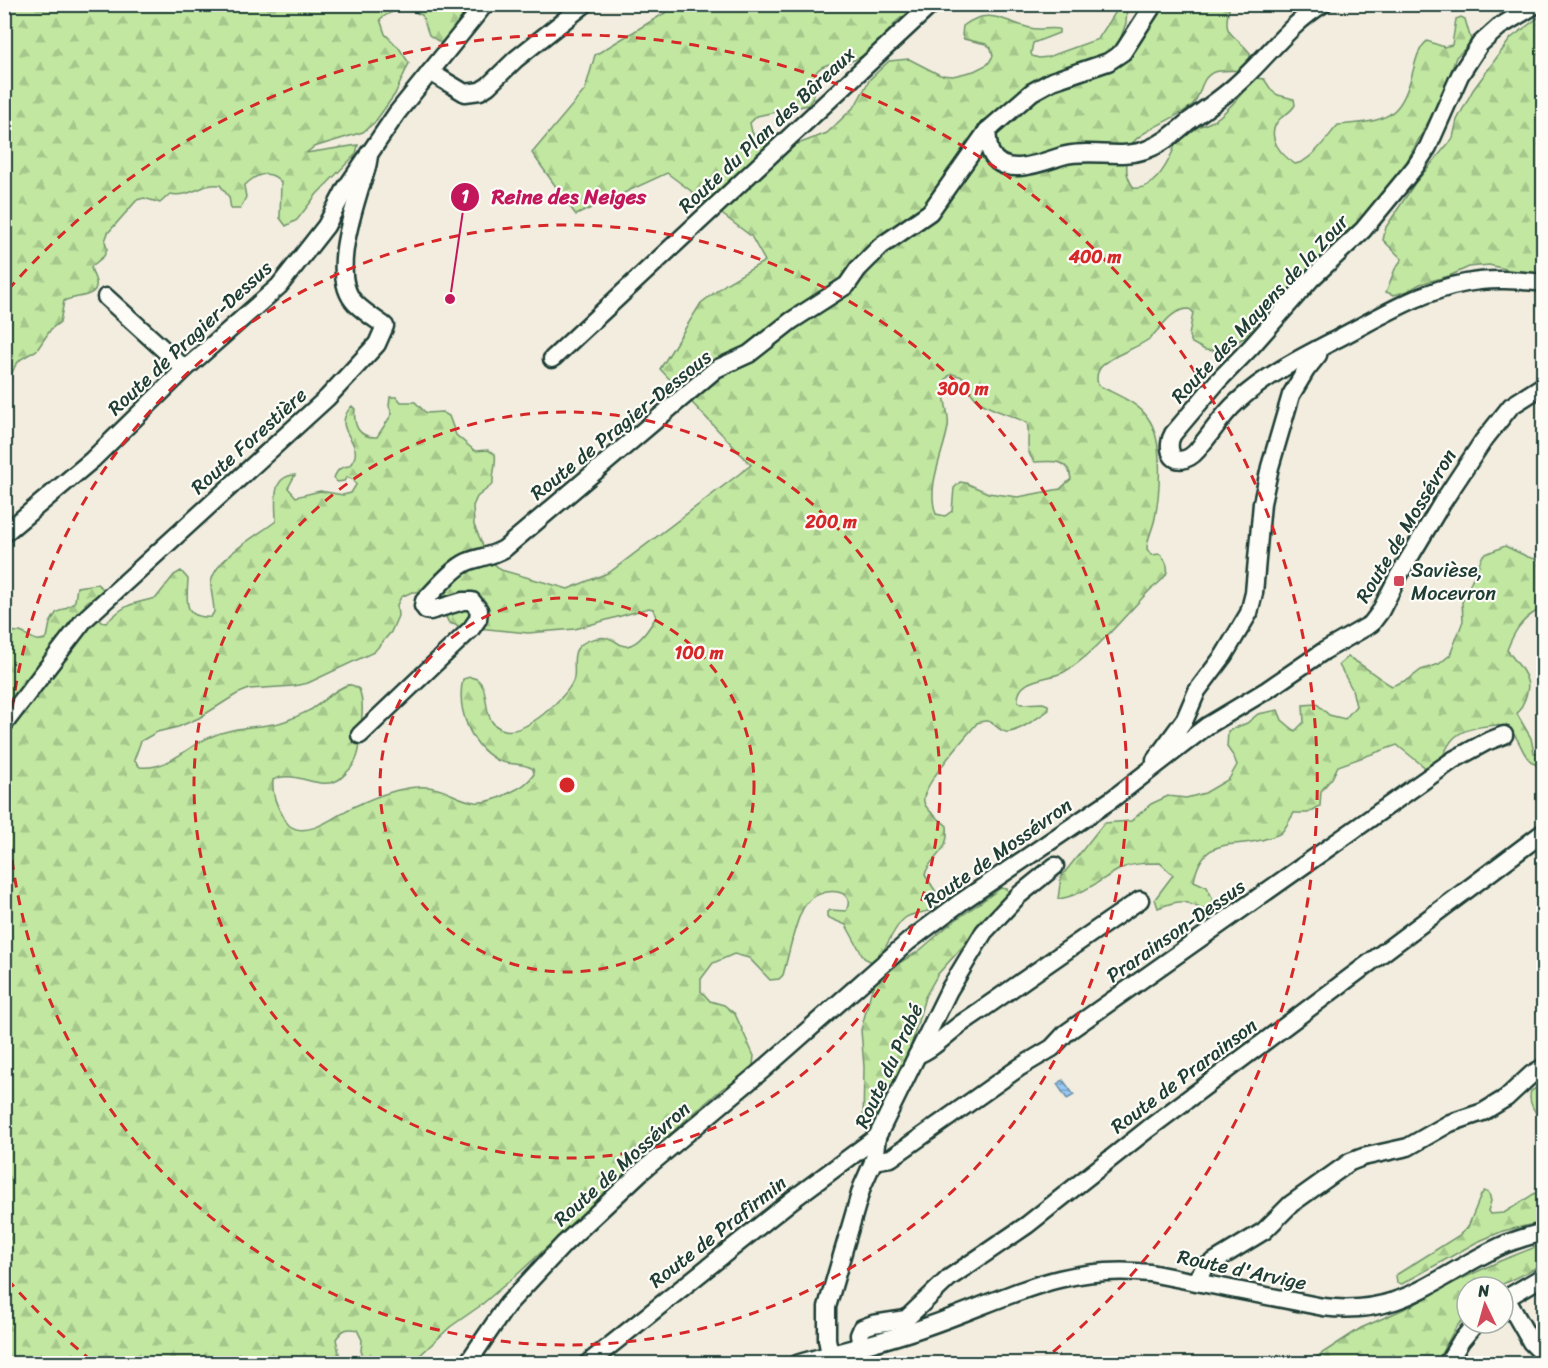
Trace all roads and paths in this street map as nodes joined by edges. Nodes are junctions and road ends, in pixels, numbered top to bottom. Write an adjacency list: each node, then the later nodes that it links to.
1 (485, 4): 7 (street, Route de Pragier-Dessus)
2 (585, 4): 7 (street)
3 (932, 4): 13 (street, Route du Plan des Bâreaux)
4 (1154, 4): 8 (street, Route de Pragier-Dessous)
5 (1323, 4): 8 (street)
6 (1537, 4): 12 (street, Route des Mayens de la Zour)
7 (430, 72): 9 (street, Route de Pragier-Dessus)
8 (987, 131): 18 (street, Route de Pragier-Dessous)
9 (369, 153): 14 (street, Route de Pragier-Dessus); 17 (street, Route Forestière)
10 (1544, 283): 12 (street, Route des Mayens de la Zour)
11 (106, 297): 14 (street)
12 (1319, 349): 20 (street)
13 (552, 359)
14 (185, 369): 16 (street, Route de Pragier-Dessus)
15 (1544, 385): 20 (street, Route de Mossévron)
16 (4, 534)
17 (4, 724)
18 (360, 735)
19 (1504, 735): 27 (street, Prarainson-Dessus)
20 (1155, 766): 37 (street, Route de Mossévron)
21 (1544, 832): 34 (street, Route de Prarainson)
22 (1055, 866): 24 (street, Route du Prabé)
23 (1140, 900): 24 (street)
24 (917, 1055): 26 (street, Route du Prabé)
25 (1544, 1067): 30 (street)
26 (877, 1137): 27 (street, Route du Prabé); 38 (street, Route de Prafirmin)
27 (873, 1161): 36 (street, Route du Prabé)
28 (1544, 1232): 30 (street, Route d'Arvige)
29 (1544, 1276): 31 (street)
30 (1195, 1281): 34 (street, Route d'Arvige)
31 (1515, 1293)
32 (1515, 1317): 35 (street)
33 (1466, 1335): 40 (street)
34 (861, 1346): 36 (street)
35 (1544, 1355)
36 (835, 1357): 39 (street)
37 (467, 1364)
38 (587, 1364)
39 (797, 1364)
40 (1447, 1364)

